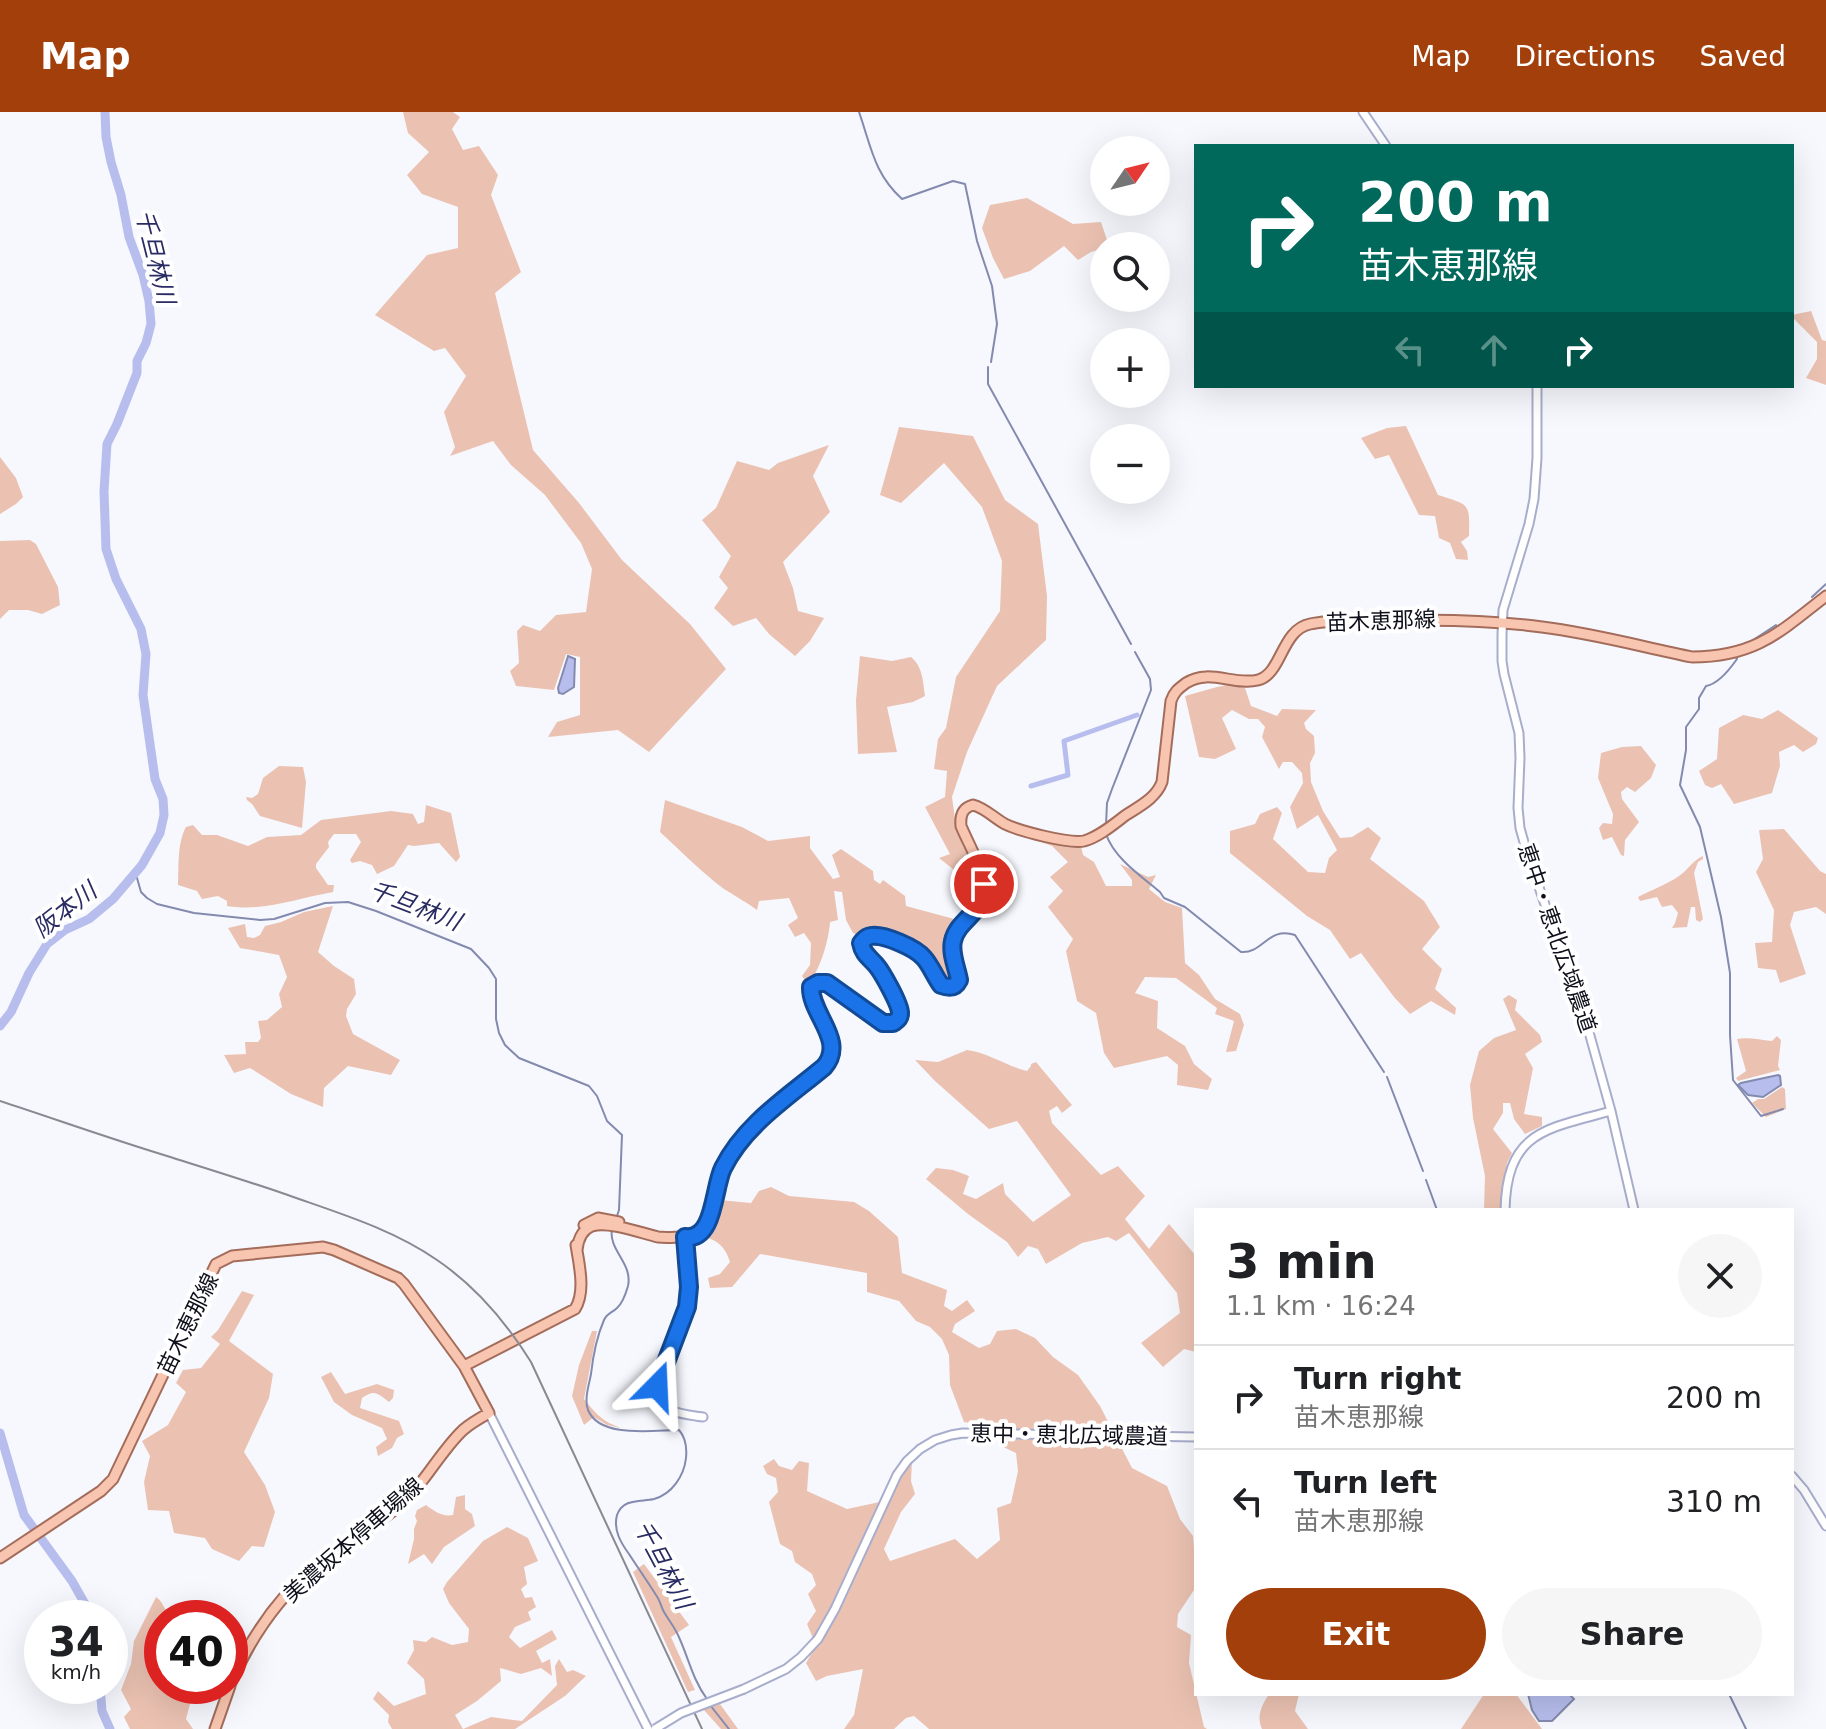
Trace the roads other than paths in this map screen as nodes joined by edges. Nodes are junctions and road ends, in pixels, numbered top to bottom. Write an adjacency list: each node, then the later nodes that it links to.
1 (1363, 112): 2 (street)
2 (1385, 144)
3 (1537, 388): 5 (street, 恵中・恵北広域農道)
4 (1826, 596): 5 (main road, 苗木恵那線)
5 (1502, 622): 6 (street, 恵中・恵北広域農道); 9 (main road, 苗木恵那線)
6 (1611, 1111): 7 (street); 8 (street, 恵中・恵北広域農道)
7 (1505, 1208)
8 (1634, 1208)
9 (685, 1237): 10 (main road); 12 (street)
10 (464, 1366): 11 (main road); 16 (main road, 苗木恵那線)
11 (489, 1413): 17 (main road, 美濃坂本停車場線); 20 (street)
12 (703, 1417)
13 (1194, 1437): 21 (street, 恵中・恵北広域農道, bridge)
14 (1794, 1478): 15 (street)
15 (1826, 1526)
16 (0, 1558)
17 (248, 1650)
18 (224, 1704): 19 (main road, 美濃坂本停車場線)
19 (215, 1729)
20 (648, 1729)
21 (655, 1729)

